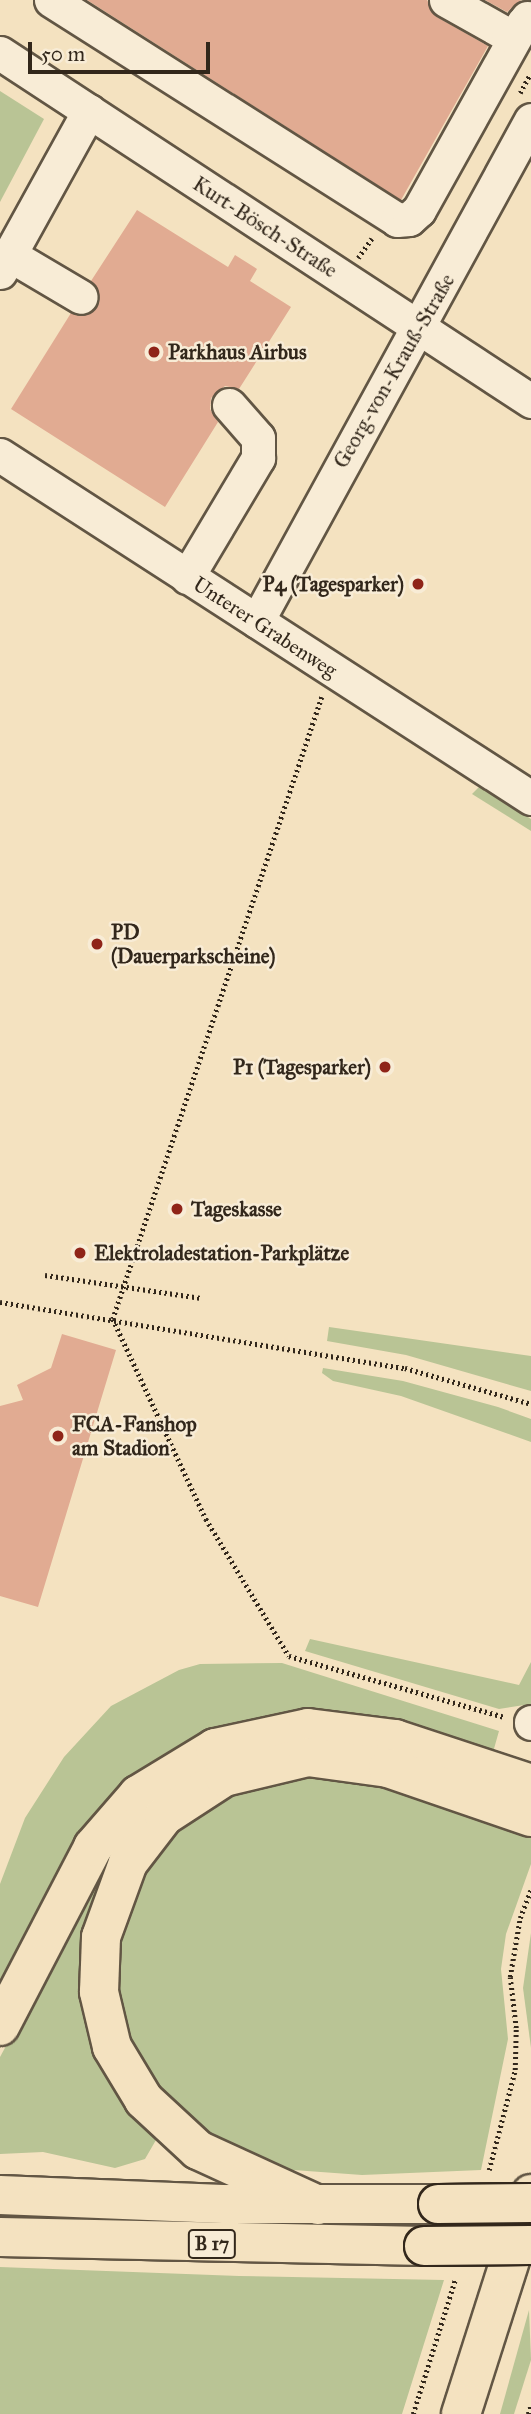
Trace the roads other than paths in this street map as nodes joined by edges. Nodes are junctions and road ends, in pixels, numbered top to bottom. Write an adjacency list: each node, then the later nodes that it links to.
1 (51, 0): 3 (street)
2 (446, 0): 3 (street)
3 (527, 17)
4 (0, 53): 5 (street, Kurt-Bösch-Straße)
5 (89, 111): 7 (street); 9 (street, Kurt-Bösch-Straße)
6 (531, 120): 9 (street, Georg-von-Krauß-Straße)
7 (5, 264): 8 (street)
8 (81, 297)
9 (417, 328): 10 (street, Kurt-Bösch-Straße); 14 (street, Georg-von-Krauß-Straße)
10 (531, 401)
11 (229, 405): 13 (street)
12 (0, 455): 13 (street, Unterer Grabenweg)
13 (187, 577): 14 (street, Unterer Grabenweg)
14 (257, 621): 15 (street, Unterer Grabenweg)
15 (531, 798)
16 (531, 1784): 18 (main road)
17 (531, 1817): 22 (main road)
18 (0, 2026)
19 (531, 2194): 25 (main road)
20 (0, 2196): 22 (main road, B 17)
21 (531, 2203): 22 (main road, B 17, bridge)
22 (318, 2204)
23 (0, 2237): 24 (main road, B 17, bridge)
24 (531, 2245)
25 (461, 2414)

